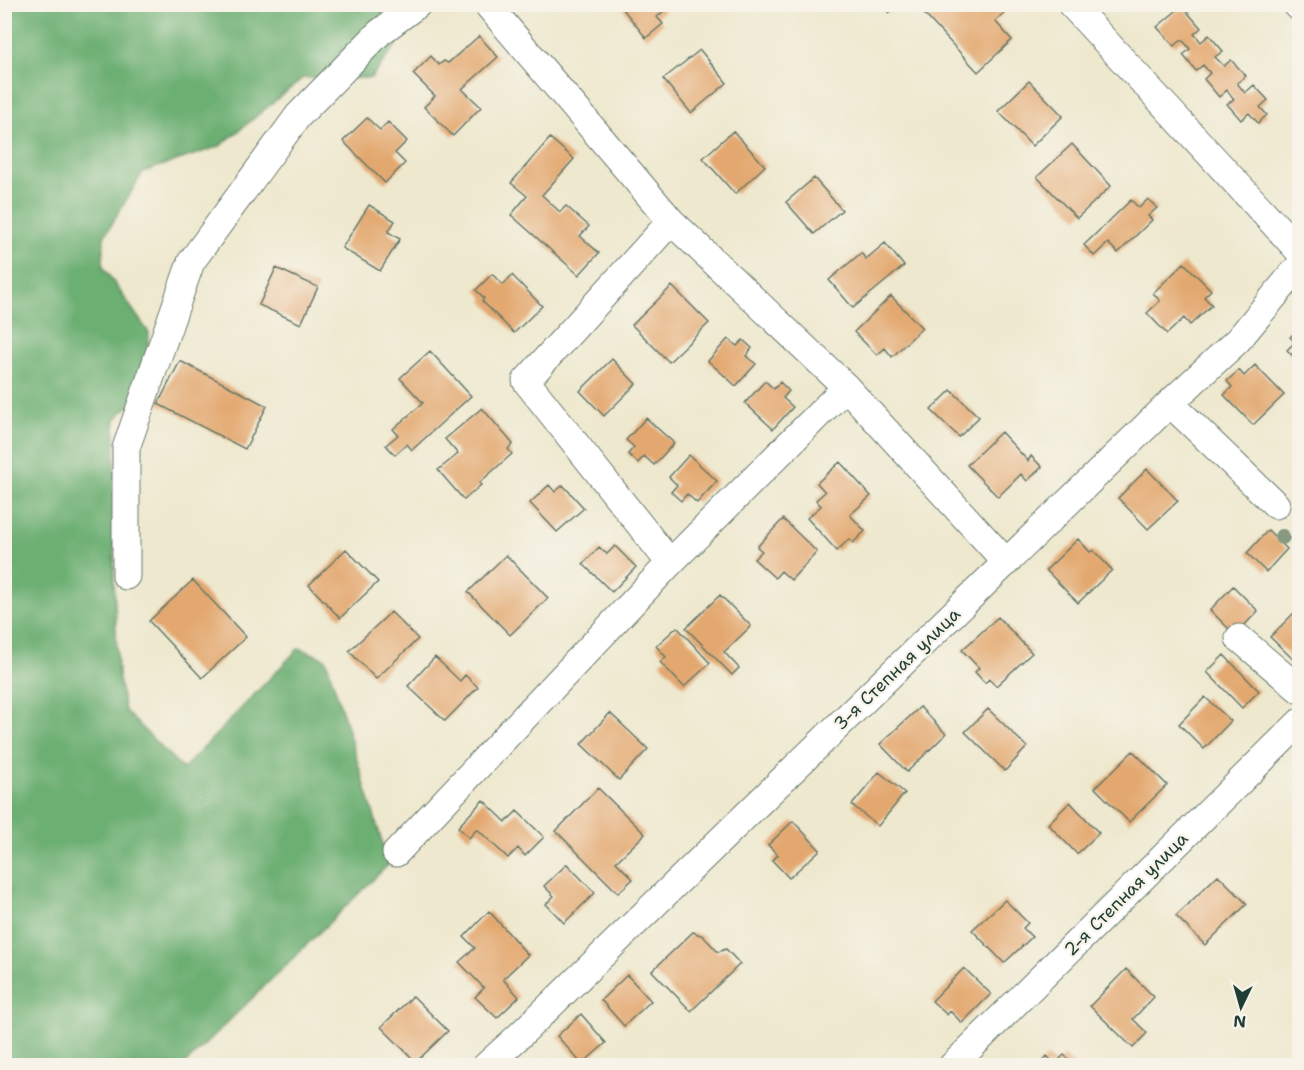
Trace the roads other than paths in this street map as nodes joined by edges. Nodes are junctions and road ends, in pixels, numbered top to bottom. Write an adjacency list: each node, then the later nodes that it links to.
1 (418, 4): 14 (street)
2 (487, 4): 6 (street)
3 (1071, 4): 7 (street)
4 (1296, 4): 5 (street)
5 (1299, 8)
6 (671, 221): 9 (street); 13 (street)
7 (1299, 252)
8 (1299, 265): 10 (street, 3-я Степная улица)
9 (846, 387): 12 (street); 13 (street)
10 (1170, 403): 11 (street); 12 (street, 3-я Степная улица)
11 (1276, 505)
12 (1006, 562): 19 (street, 3-я Степная улица)
13 (670, 563): 18 (street)
14 (126, 576)
15 (1239, 638): 16 (street)
16 (1299, 690)
17 (1299, 723): 20 (street, 2-я Степная улица)
18 (396, 853)
19 (486, 1065)
20 (952, 1065)

